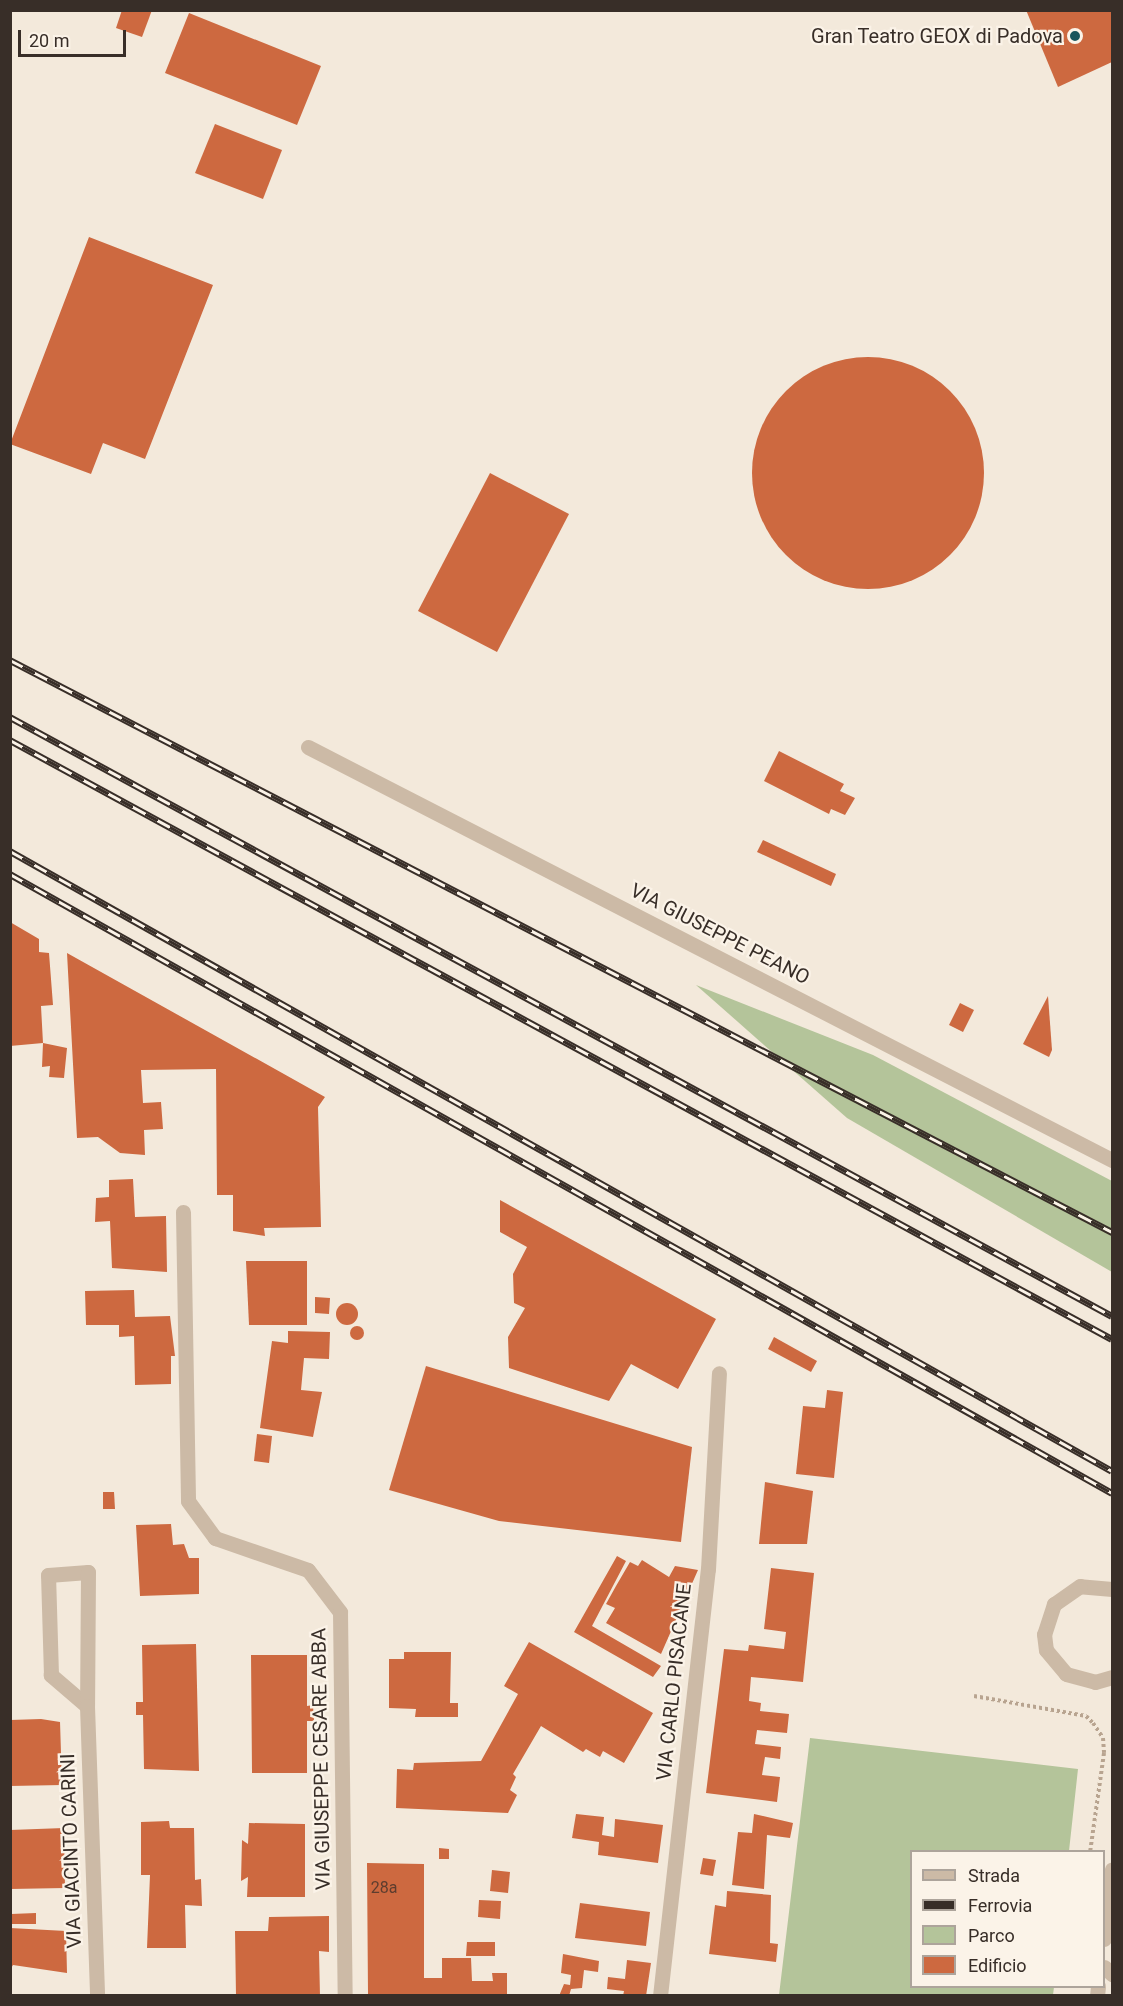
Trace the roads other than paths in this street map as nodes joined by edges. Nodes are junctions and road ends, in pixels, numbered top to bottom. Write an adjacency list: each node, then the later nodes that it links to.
1 (308, 747): 2 (street, VIA GIUSEPPE PEANO)
2 (1113, 1160)
3 (183, 1212): 11 (street, VIA GIUSEPPE CESARE ABBA)
4 (719, 1373): 12 (street, VIA CARLO PISACANE)
5 (1113, 1589): 6 (street)
6 (1112, 1681)
7 (87, 1706): 7 (street, VIA GIACINTO CARINI); 10 (street, VIA GIACINTO CARINI)
8 (1113, 1869): 9 (street)
9 (1105, 1931)
10 (97, 1995)
11 (345, 1995)
12 (660, 1995)

